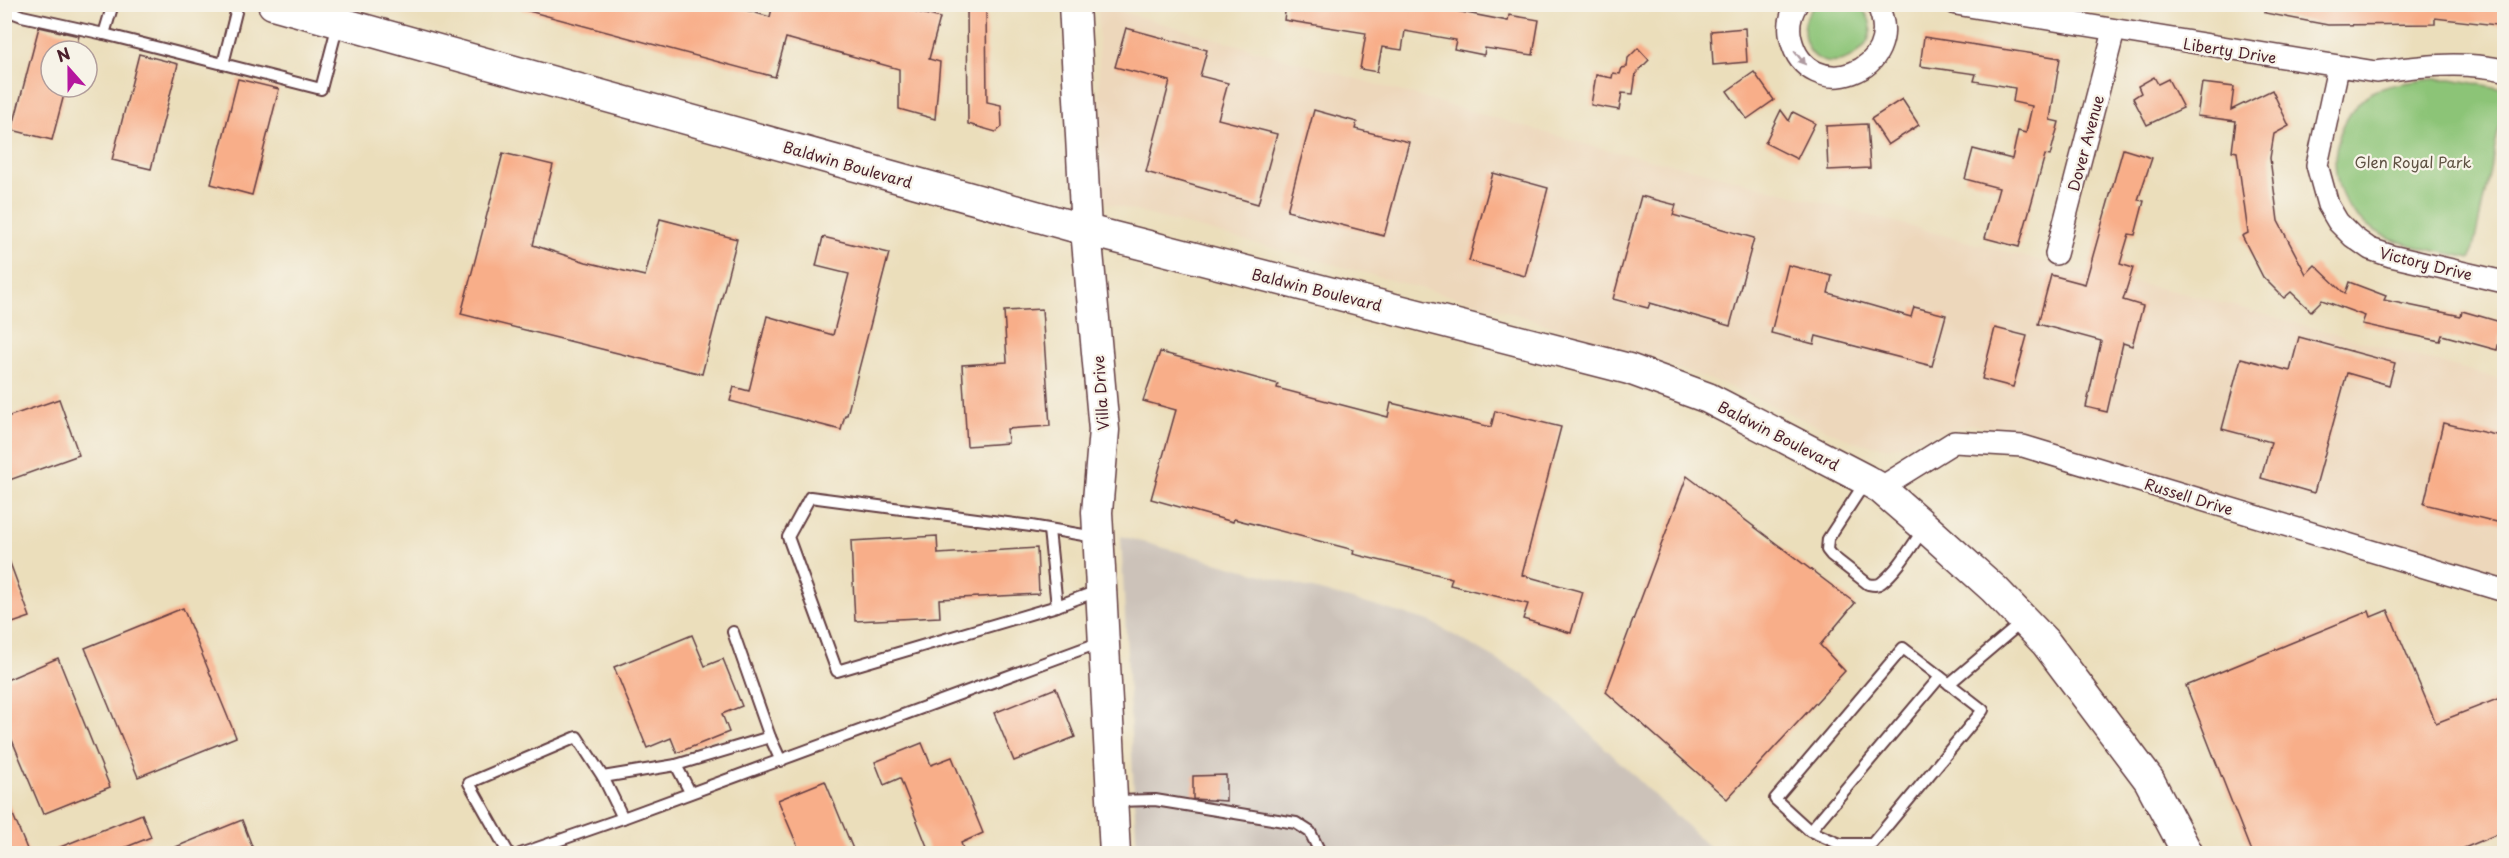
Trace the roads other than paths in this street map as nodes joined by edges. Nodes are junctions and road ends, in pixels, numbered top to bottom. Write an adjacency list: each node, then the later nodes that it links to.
1 (12, 4): 11 (lane)
2 (113, 4): 11 (lane)
3 (238, 4): 12 (lane)
4 (273, 4): 9 (main road, Baldwin Boulevard)
5 (1074, 4): 15 (main road, Villa Drive)
6 (1797, 4): 7 (street, one-way to 7)
7 (1877, 4)
8 (1956, 4): 10 (street, Liberty Drive)
9 (338, 22): 12 (lane); 15 (main road, Baldwin Boulevard)
10 (2114, 32): 13 (street, Liberty Drive); 16 (street, Dover Avenue)
11 (104, 34): 12 (lane)
12 (223, 64)
13 (2338, 68): 14 (street, Liberty Drive); 17 (street, Victory Drive)
14 (2505, 70)
15 (1086, 230): 18 (main road, Baldwin Boulevard); 21 (main road, Villa Drive)
16 (2056, 254)
17 (2505, 282)
18 (1873, 484): 19 (main road, Baldwin Boulevard); 19 (lane); 23 (street, Russell Drive)
19 (1925, 527): 25 (main road, Baldwin Boulevard)
20 (1049, 531): 21 (lane); 24 (lane); 24 (lane)
21 (1098, 537): 22 (main road, Villa Drive)
22 (1101, 589): 24 (lane); 27 (main road, Villa Drive)
23 (2505, 591)
24 (1057, 606)
25 (2024, 621): 28 (lane); 41 (main road, Baldwin Boulevard)
26 (734, 632): 29 (lane)
27 (1104, 640): 30 (lane); 34 (main road, Villa Drive)
28 (1945, 681): 36 (lane); 36 (lane); 36 (lane)
29 (770, 737): 30 (lane); 31 (lane)
30 (781, 760): 33 (lane)
31 (676, 765): 32 (lane); 33 (lane)
32 (603, 777): 35 (lane); 37 (lane)
33 (690, 792): 35 (lane)
34 (1112, 801): 39 (main road, Villa Drive); 40 (lane)
35 (623, 818): 38 (lane)
36 (1810, 831)
37 (509, 854)
38 (520, 854)
39 (1115, 854)
40 (1321, 854)
41 (2188, 854)

